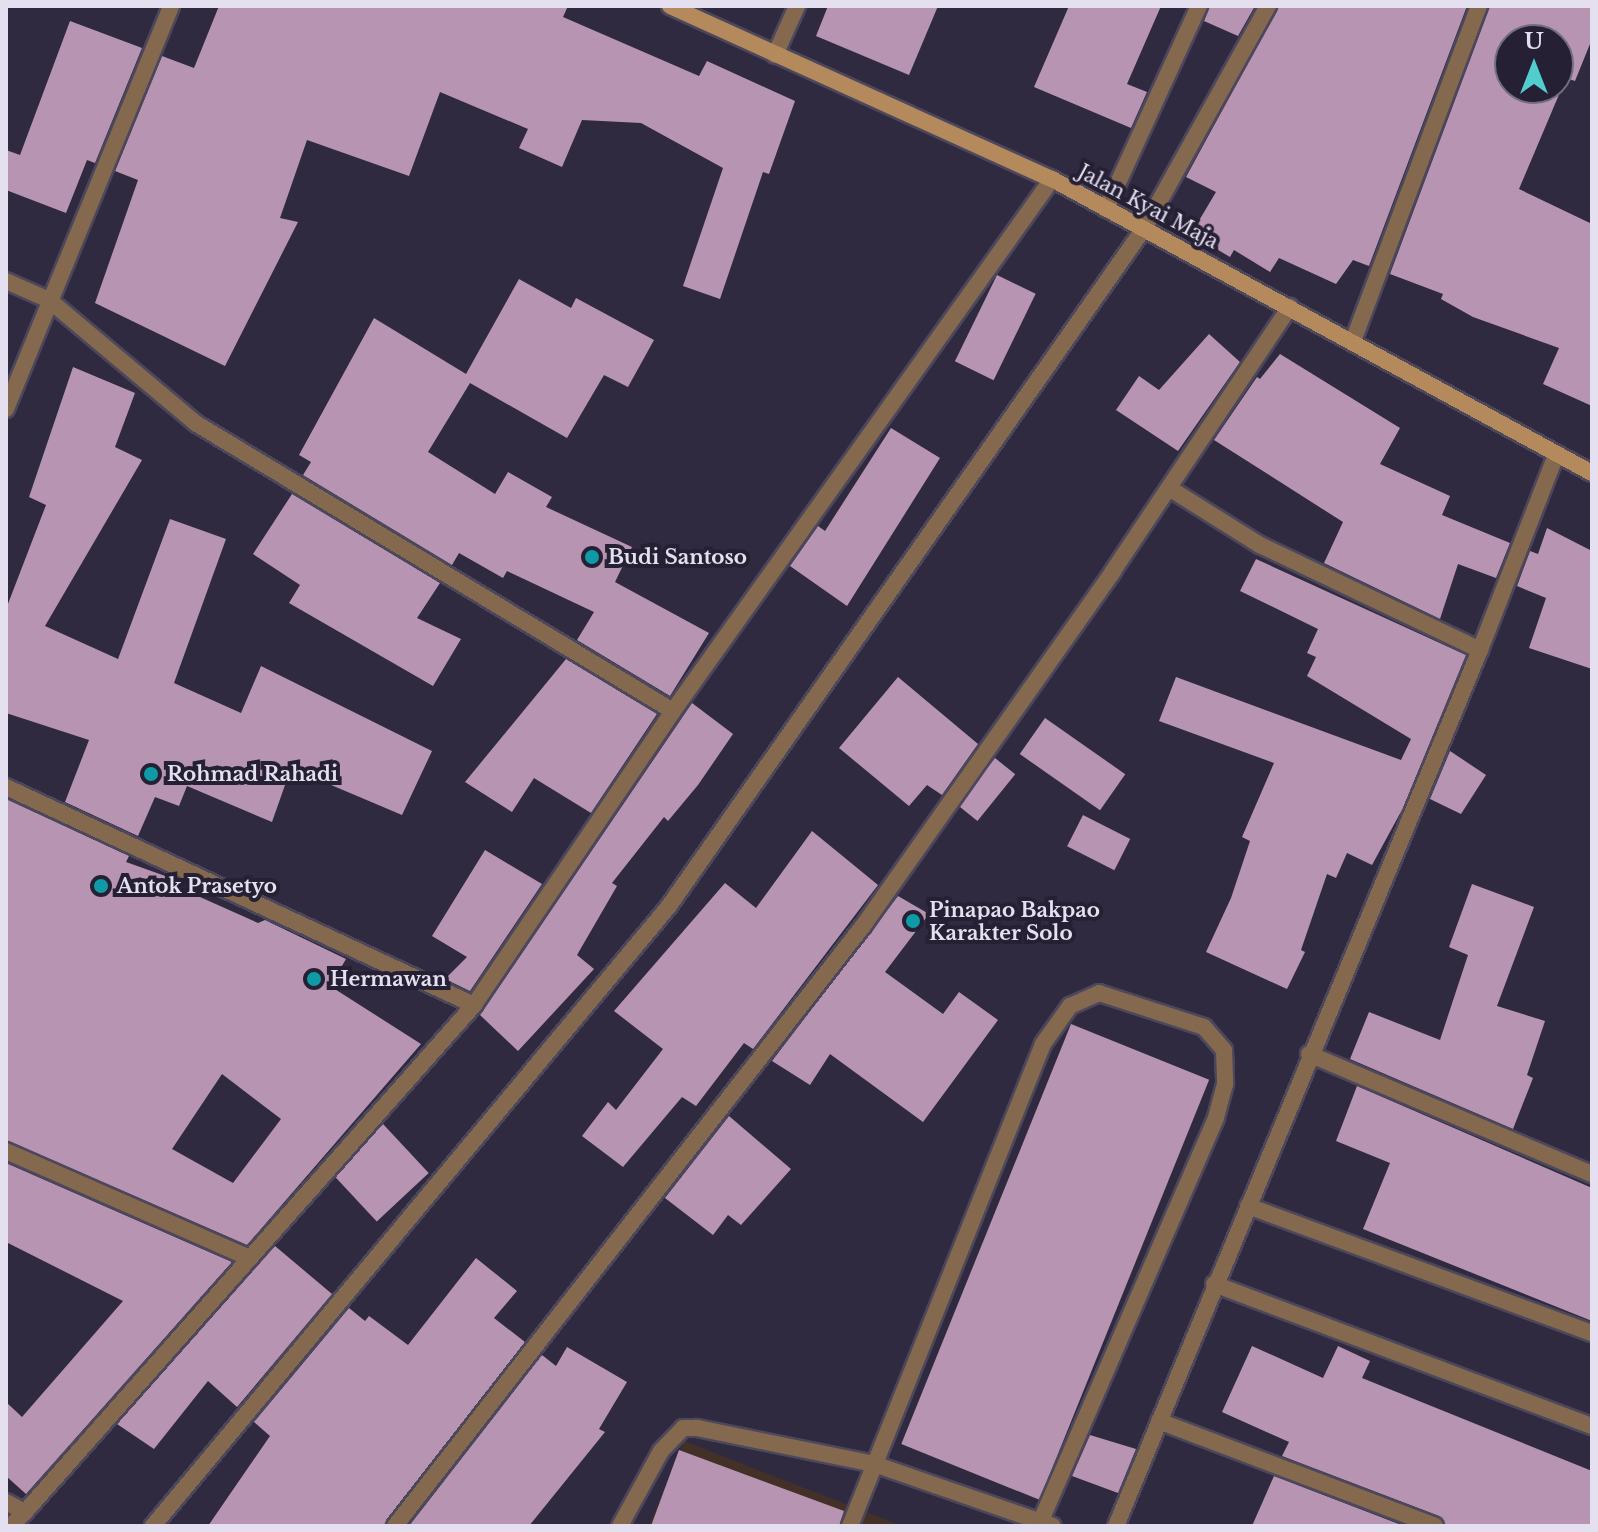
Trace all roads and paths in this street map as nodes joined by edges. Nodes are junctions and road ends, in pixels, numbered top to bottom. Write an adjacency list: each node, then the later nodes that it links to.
1 (171, 6): 12 (street)
2 (670, 6): 7 (main road, Jalan Kyai Maja)
3 (797, 6): 7 (street)
4 (1199, 6): 9 (street)
5 (1268, 6): 10 (street)
6 (1479, 6): 14 (street)
7 (775, 55): 8 (main road, Jalan Kyai Maja)
8 (1052, 179): 9 (main road, Jalan Kyai Maja); 20 (street)
9 (1106, 209): 10 (main road, Jalan Kyai Maja)
10 (1145, 227): 13 (main road, Jalan Kyai Maja); 37 (street)
11 (6, 281): 12 (street)
12 (49, 300): 15 (street); 20 (street)
13 (1290, 307): 14 (main road, Jalan Kyai Maja); 18 (street)
14 (1353, 341): 16 (main road, Jalan Kyai Maja)
15 (6, 409)
16 (1556, 455): 17 (main road, Jalan Kyai Maja); 19 (street)
17 (1592, 473)
18 (1169, 488): 19 (street); 38 (street)
19 (1480, 650): 23 (street)
20 (673, 711): 22 (street)
21 (6, 787): 22 (street)
22 (474, 1005): 27 (street)
23 (1309, 1054): 25 (street); 26 (street)
24 (6, 1151): 27 (street)
25 (1592, 1174)
26 (1248, 1206): 28 (street); 29 (street)
27 (248, 1257): 34 (street)
28 (1214, 1284): 30 (street); 31 (street)
29 (1592, 1333)
30 (1159, 1421): 41 (street); 42 (street)
31 (1592, 1426)
32 (874, 1464): 35 (street); 35 (street); 39 (street); 40 (street)
33 (6, 1502): 34 (street)
34 (25, 1512): 36 (street)
35 (1047, 1524)
36 (11, 1526)
37 (153, 1526)
38 (395, 1526)
39 (620, 1526)
40 (850, 1526)
41 (1116, 1526)
42 (1435, 1526)

